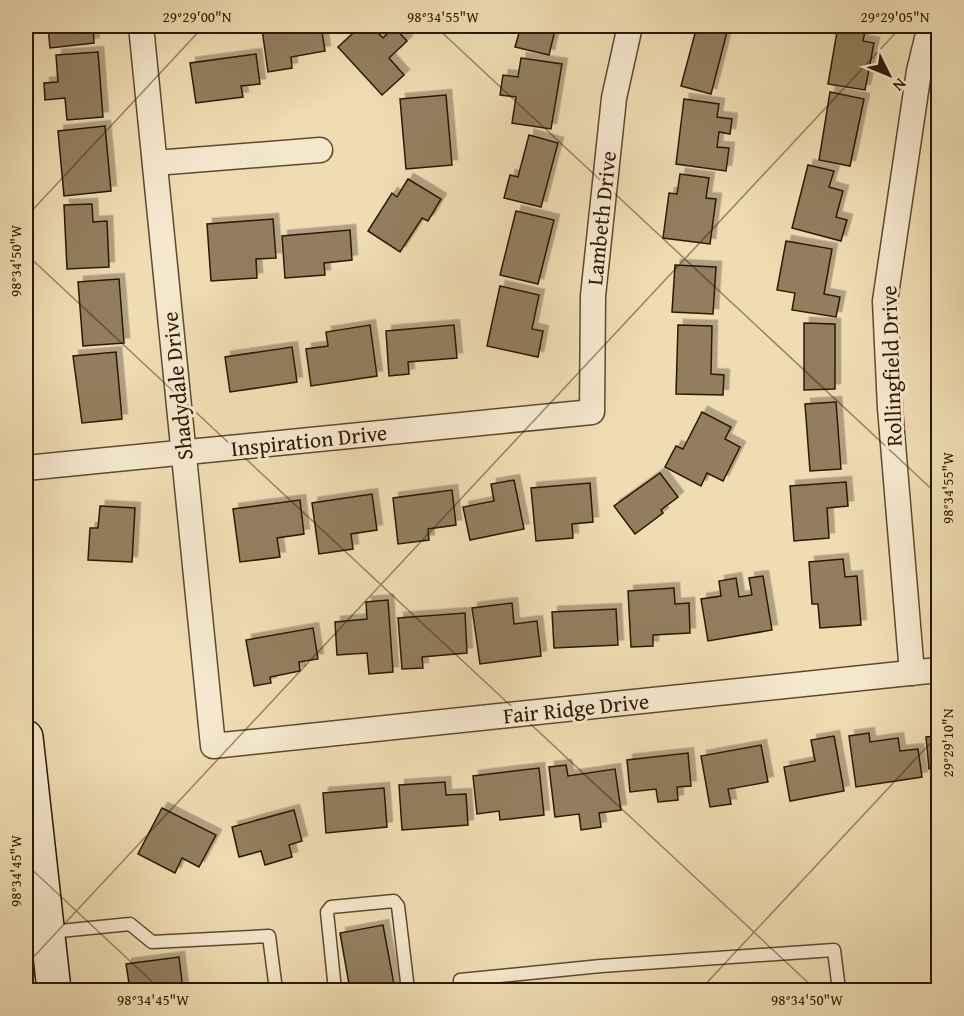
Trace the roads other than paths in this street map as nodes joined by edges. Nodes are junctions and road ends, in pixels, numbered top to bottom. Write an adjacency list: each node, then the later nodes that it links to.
1 (141, 26): 5 (street, Shadydale Drive)
2 (630, 26): 6 (street, Lambeth Drive)
3 (930, 26): 10 (street, Rollingfield Drive)
4 (320, 150): 5 (street)
5 (155, 163): 7 (street, Shadydale Drive)
6 (592, 412): 7 (street, Inspiration Drive)
7 (184, 453): 8 (street, Inspiration Drive); 12 (street, Shadydale Drive)
8 (26, 468)
9 (939, 670): 10 (street, Fair Ridge Drive)
10 (912, 673): 12 (street, Fair Ridge Drive)
11 (26, 737): 13 (main road)
12 (213, 746)
13 (28, 780): 14 (main road)
14 (48, 932): 15 (main road); 16 (lane)
15 (54, 990)
16 (276, 990)
17 (335, 990): 18 (lane)
18 (408, 990)
19 (461, 990): 20 (lane)
20 (839, 990)

